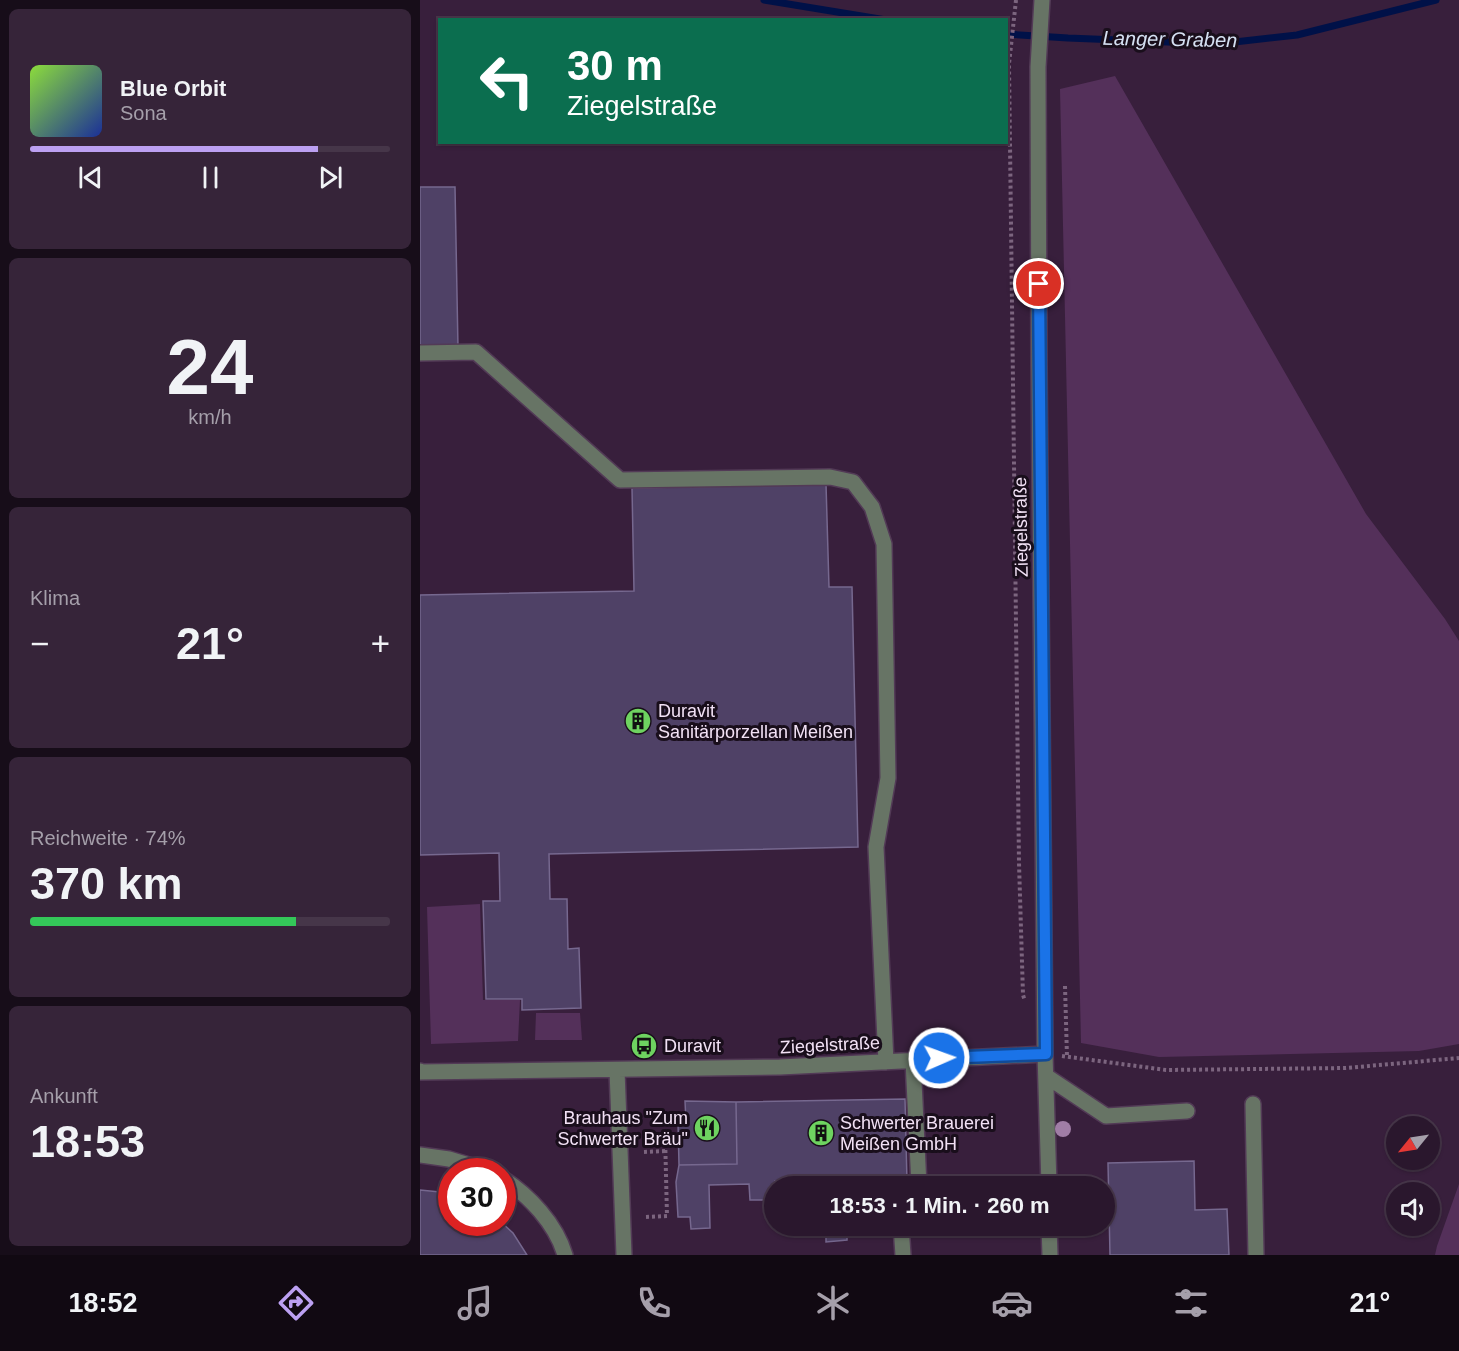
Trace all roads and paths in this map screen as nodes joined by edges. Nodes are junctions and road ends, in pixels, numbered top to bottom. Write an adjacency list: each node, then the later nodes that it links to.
1 (1016, 0): 4 (path)
2 (1042, 0): 5 (street, Ziegelstraße)
3 (420, 353): 8 (street)
4 (1027, 1005)
5 (1046, 1054): 6 (path); 7 (street, Ziegelstraße); 11 (street, Ziegelstraße)
6 (1459, 1058)
7 (914, 1060): 8 (street, Ziegelstraße); 19 (street)
8 (886, 1062): 9 (street, Ziegelstraße)
9 (617, 1070): 10 (street, Ziegelstraße); 26 (street)
10 (420, 1072)
11 (1046, 1077): 13 (street); 20 (street, Ziegelstraße)
12 (1253, 1104): 29 (street)
13 (1186, 1111)
14 (665, 1134): 15 (path)
15 (666, 1151): 16 (path); 22 (path)
16 (644, 1152)
17 (420, 1155): 18 (street)
18 (442, 1158)
19 (919, 1176)
20 (1049, 1176)
21 (516, 1189): 25 (street)
22 (646, 1217)
23 (902, 1236): 27 (street)
24 (1049, 1236): 28 (street)
25 (565, 1255)
26 (624, 1255)
27 (903, 1255)
28 (1050, 1255)
29 (1256, 1255)

